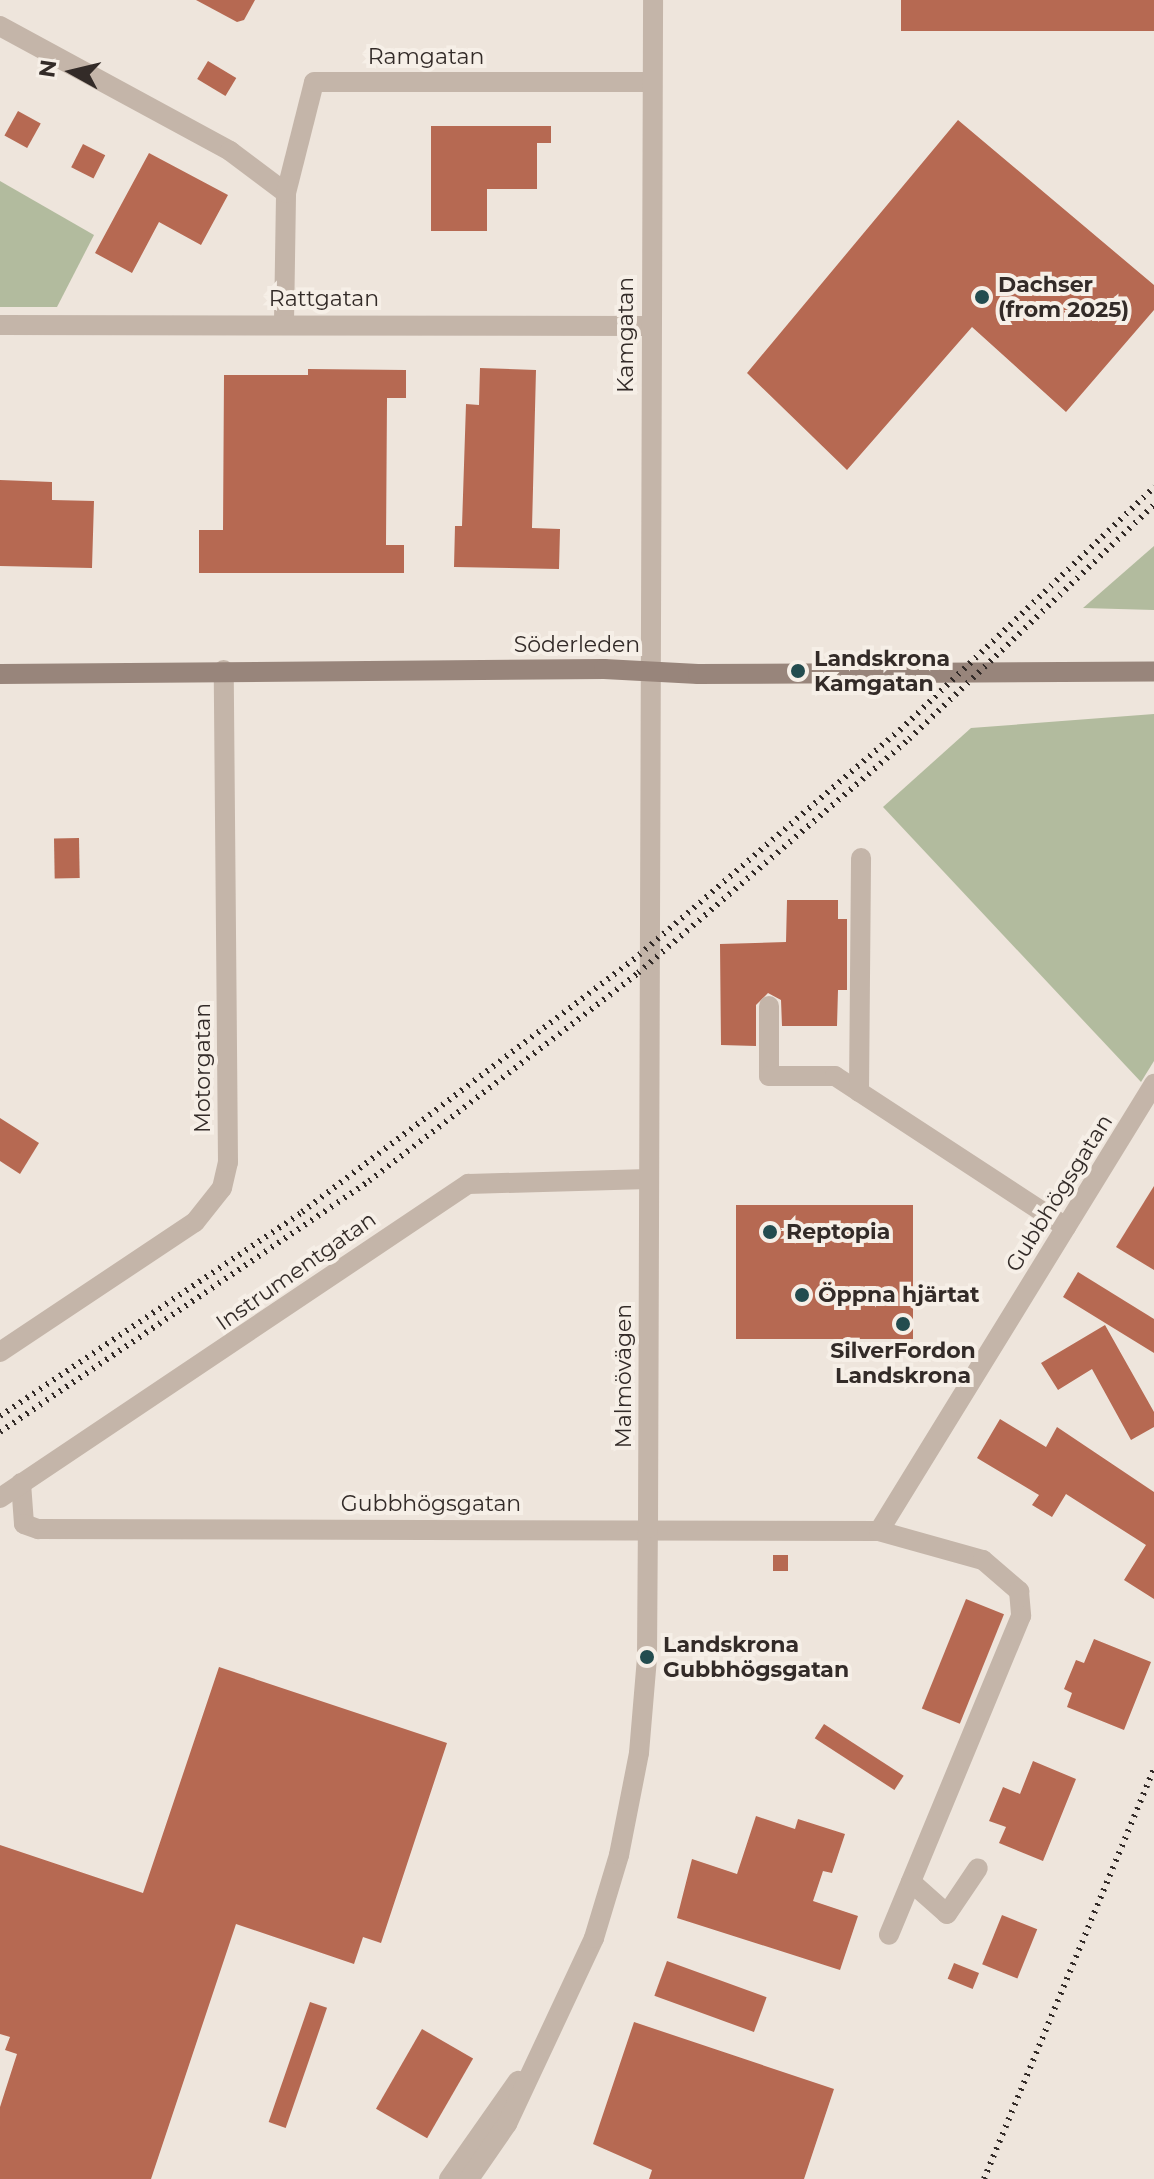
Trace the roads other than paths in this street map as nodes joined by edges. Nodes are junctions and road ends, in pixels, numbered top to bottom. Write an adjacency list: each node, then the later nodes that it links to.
1 (653, 0): 3 (street, Kamgatan)
2 (0, 26): 4 (street)
3 (652, 82): 4 (street, Ramgatan); 7 (street, Kamgatan)
4 (286, 193): 5 (street, Ramgatan)
5 (284, 323): 6 (street, Rattgatan); 7 (street, Rattgatan)
6 (0, 325)
7 (649, 326): 8 (street, Kamgatan)
8 (652, 669): 9 (street, Söderleden); 10 (street, Söderleden); 16 (street, Malmövägen)
9 (224, 670): 11 (street, Söderleden); 18 (street, Motorgatan)
10 (1154, 672)
11 (0, 674)
12 (861, 858): 14 (street)
13 (769, 1006): 14 (street)
14 (859, 1092): 17 (street)
15 (1151, 1096): 17 (street, Gubbhögsgatan)
16 (649, 1179): 19 (street, Instrumentgatan); 21 (street, Malmövägen)
17 (1066, 1227): 22 (street, Gubbhögsgatan)
18 (0, 1352)
19 (21, 1483): 20 (street, Instrumentgatan); 21 (street, Gubbhögsgatan)
20 (0, 1498)
21 (648, 1528): 22 (street, Gubbhögsgatan); 26 (street, Malmövägen)
22 (879, 1531): 24 (street, Gubbhögsgatan)
23 (978, 1868): 24 (street)
24 (911, 1882): 25 (street, Gubbhögsgatan)
25 (889, 1935)
26 (533, 2063): 27 (street, Malmövägen); 28 (street, Malmövägen)
27 (449, 2179)
28 (469, 2179)

